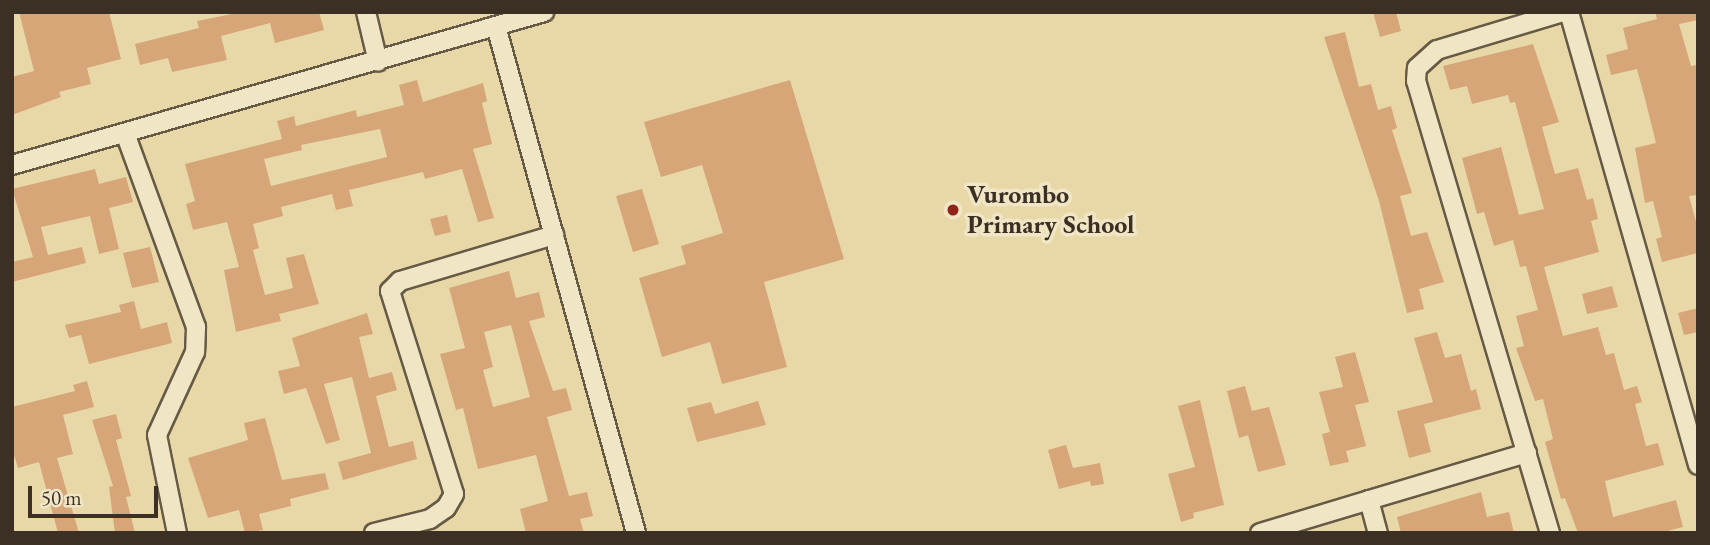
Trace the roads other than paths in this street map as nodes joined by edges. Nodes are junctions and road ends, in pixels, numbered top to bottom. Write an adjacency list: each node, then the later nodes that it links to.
1 (366, 12): 6 (street)
2 (544, 12): 5 (street)
3 (1563, 12): 10 (street)
4 (1569, 12): 11 (street)
5 (496, 26): 6 (street); 9 (street)
6 (378, 61): 7 (street)
7 (125, 133): 8 (street); 13 (street)
8 (12, 165)
9 (554, 235): 14 (street); 15 (street)
10 (1527, 453): 12 (street); 18 (street)
11 (1698, 465)
12 (1369, 500): 16 (street); 17 (street)
13 (177, 533)
14 (374, 533)
15 (636, 533)
16 (1260, 533)
17 (1378, 533)
18 (1550, 533)

